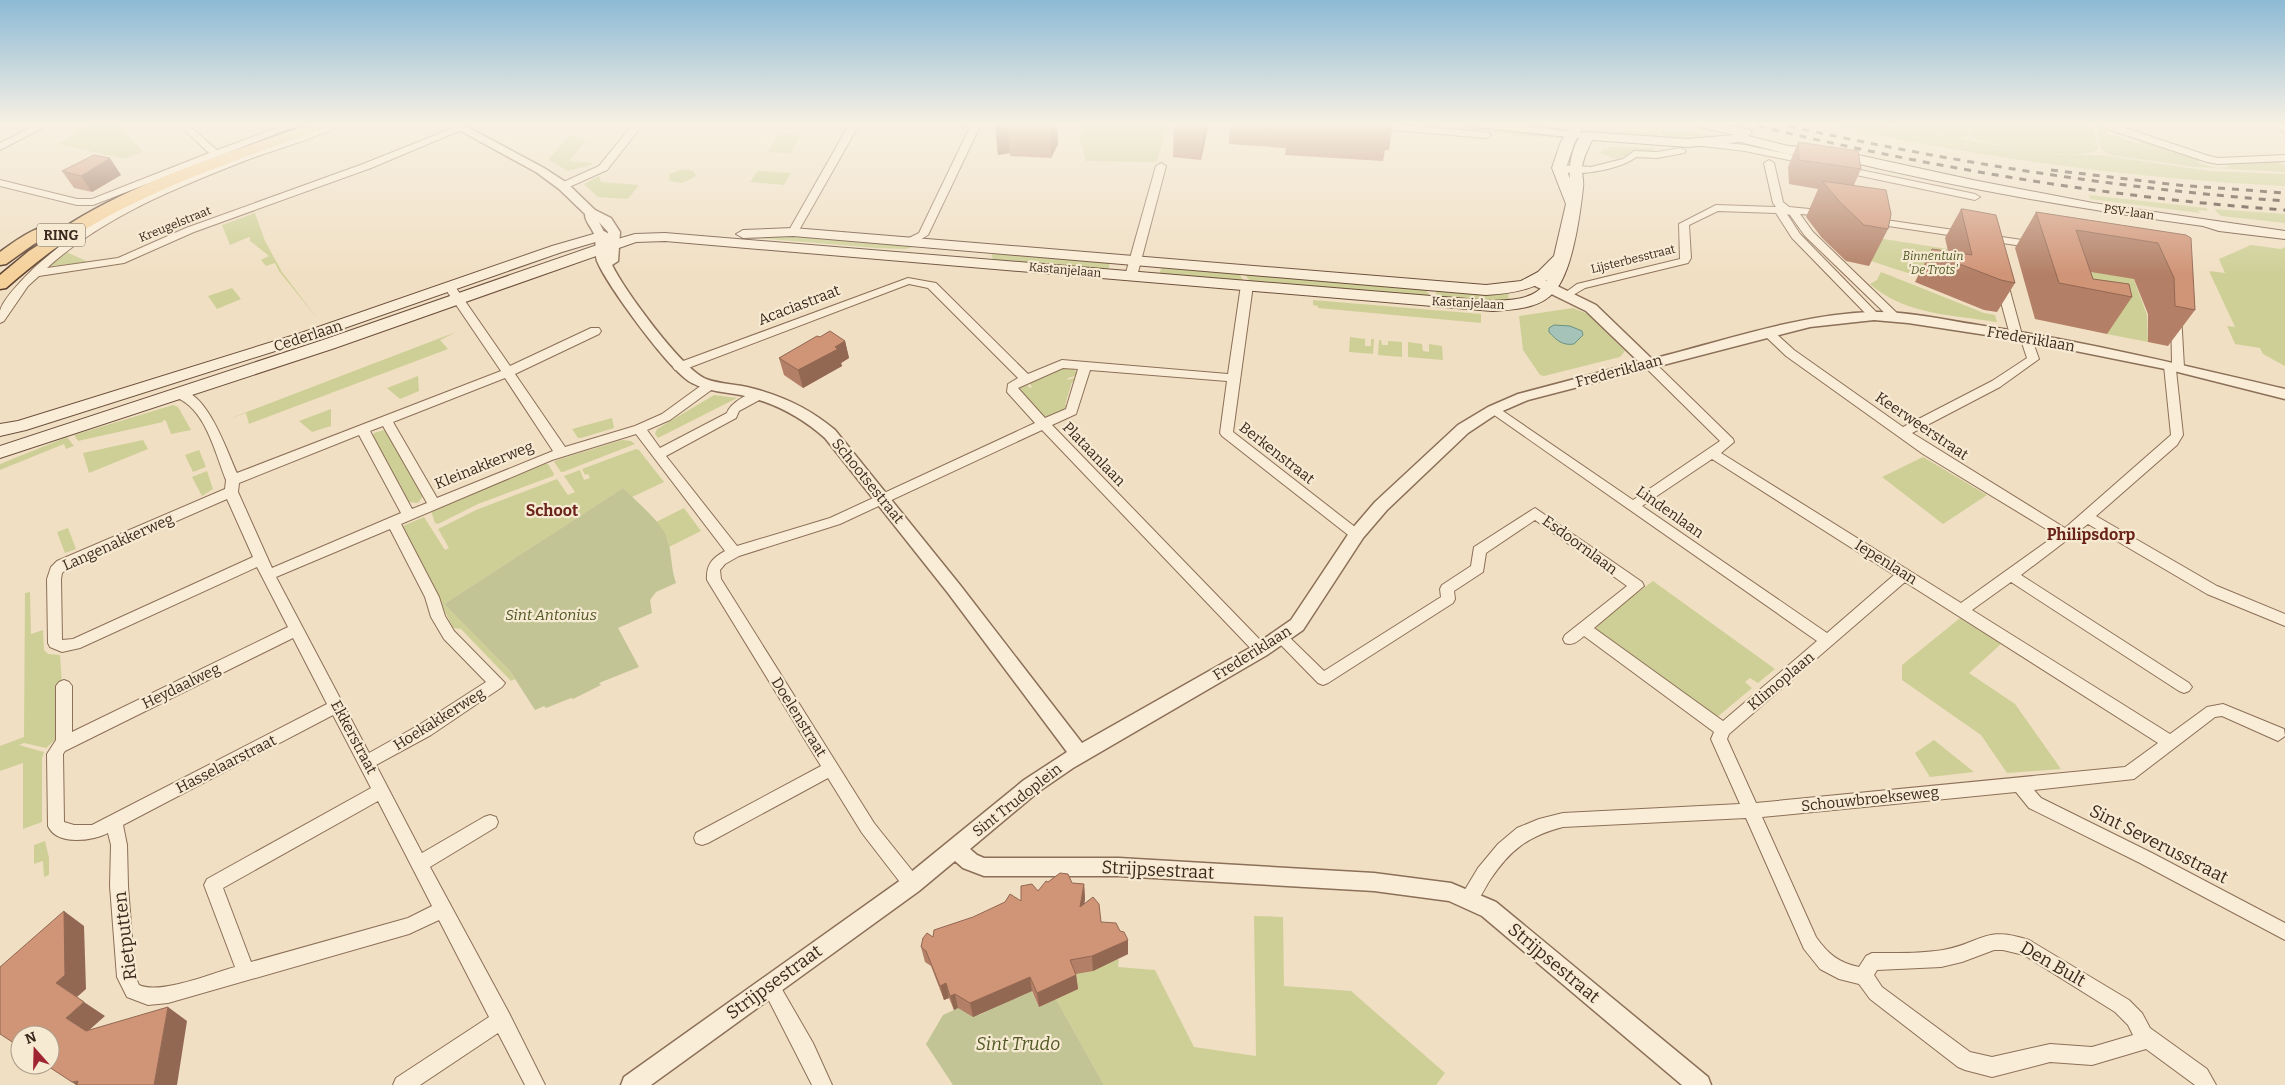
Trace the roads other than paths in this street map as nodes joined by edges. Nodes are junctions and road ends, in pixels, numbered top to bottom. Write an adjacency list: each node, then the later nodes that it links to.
1 (166, 174): 16 (street)
2 (177, 174): 25 (main road, RING)
3 (190, 174): 19 (main road, RING)
4 (206, 174): 39 (street)
5 (345, 174): 39 (street, Kreugelstraat)
6 (545, 174): 17 (street)
7 (590, 174): 17 (street)
8 (826, 174): 26 (street)
9 (952, 174): 30 (street)
10 (1159, 174): 36 (street)
11 (1561, 174): 20 (main road)
12 (1576, 174): 20 (main road)
13 (1771, 174): 21 (street)
14 (1877, 174): 18 (street, PSV-laan)
15 (1906, 174): 27 (main road, PSV-laan)
16 (0, 183)
17 (563, 186): 22 (street)
18 (1975, 197)
19 (130, 199): 41 (main road, RING); 46 (main road)
20 (1573, 206): 33 (main road)
21 (1786, 210): 23 (street); 35 (street); 45 (street, Lijsterbesstraat)
22 (591, 213): 29 (street)
23 (1839, 215)
24 (1858, 218): 28 (street)
25 (58, 227): 34 (main road); 37 (main road, RING)
26 (793, 232): 29 (main road, Kastanjelaan); 30 (main road, Kastanjelaan)
27 (2285, 236)
28 (1990, 238): 31 (street); 32 (street)
29 (608, 240): 36 (main road, Kastanjelaan); 44 (main road, Cederlaan); 56 (street, Schootsestraat)
30 (909, 242): 36 (main road, Kastanjelaan)
31 (2047, 247)
32 (1993, 251)
33 (1561, 258): 40 (main road, Kastanjelaan); 43 (main road)
34 (0, 260)
35 (1835, 267): 48 (street); 49 (street)
36 (1133, 268): 40 (main road, Kastanjelaan); 42 (main road, Kastanjelaan)
37 (0, 270)
38 (1999, 273): 53 (street)
39 (34, 274): 50 (street)
40 (1536, 281): 43 (street)
41 (0, 284)
42 (1247, 285): 43 (main road, Kastanjelaan); 60 (street, Berkenstraat)
43 (1551, 288): 45 (street)
44 (454, 294): 58 (street); 62 (main road, Cederlaan); 68 (main road, Cederlaan)
45 (1568, 296): 54 (street)
46 (0, 297)
47 (2177, 302): 57 (street)
48 (1874, 316): 49 (street, Frederiklaan); 52 (street, Frederiklaan)
49 (1896, 318): 53 (street, Frederiklaan)
50 (0, 319)
51 (595, 331): 58 (street)
52 (1768, 333): 54 (street, Frederiklaan); 71 (street, Keerweerstraat)
53 (2021, 336): 57 (street, Frederiklaan); 71 (street)
54 (1649, 364): 65 (street, Frederiklaan); 74 (street)
55 (1085, 365): 59 (street); 60 (street); 67 (street)
56 (679, 367): 59 (street, Acaciastraat); 61 (street, Schootsestraat)
57 (2174, 367): 64 (street, Frederiklaan); 81 (street)
58 (506, 373): 66 (street); 73 (street)
59 (1026, 379): 67 (street, Plataanlaan)
60 (1233, 380): 83 (street, Berkenstraat)
61 (710, 385): 63 (street, Schootsestraat); 70 (street, Kleinakkerweg)
62 (178, 394): 72 (main road, Cederlaan); 76 (street, Ekkerstraat)
63 (759, 394): 75 (street); 77 (street, Schootsestraat)
64 (2285, 394)
65 (1493, 410): 79 (street, Lindenlaan); 83 (street, Frederiklaan)
66 (386, 420): 69 (street); 78 (street)
67 (1043, 424): 77 (street); 97 (street, Plataanlaan)
68 (0, 430)
69 (363, 430): 76 (street); 80 (street)
70 (639, 430): 73 (street, Kleinakkerweg); 75 (street)
71 (1902, 432): 84 (street, Keerweerstraat)
72 (0, 452)
73 (560, 453): 78 (street, Kleinakkerweg)
74 (1712, 453): 79 (street); 87 (street, Iepenlaan)
75 (659, 454): 85 (street)
76 (232, 486): 86 (street, Ekkerstraat); 86 (street, Langenakkerweg)
77 (882, 498): 85 (street); 105 (street, Schootsestraat)
78 (434, 504): 80 (street, Kleinakkerweg)
79 (1633, 506): 96 (street, Lindenlaan)
80 (409, 514): 82 (street, Kleinakkerweg)
81 (2087, 517): 84 (street); 91 (street)
82 (393, 521): 88 (street, Kleinakkerweg); 106 (street, Hoekakkerweg)
83 (1357, 534): 94 (street, Frederiklaan)
84 (2066, 535): 89 (street)
85 (734, 552): 107 (street, Doelenstraat)
86 (261, 559): 88 (street, Ekkerstraat)
87 (1906, 574): 90 (street, Iepenlaan); 96 (street, Klimoplaan)
88 (268, 575): 93 (street, Ekkerstraat)
89 (2010, 575): 90 (street); 99 (street)
90 (1962, 610): 104 (street, Iepenlaan)
91 (2285, 620)
92 (1584, 628): 94 (street, Esdoornlaan); 95 (street, Esdoornlaan); 101 (street)
93 (298, 629): 100 (street, Ekkerstraat); 103 (street, Heydaalweg)
94 (1281, 638): 97 (street, Frederiklaan)
95 (1570, 638)
96 (1828, 641): 101 (street, Klimoplaan)
97 (1261, 650): 105 (street, Frederiklaan)
98 (64, 686): 103 (street)
99 (2184, 688)
100 (337, 706): 106 (street, Ekkerstraat); 111 (street, Hasselaarstraat)
101 (1723, 730): 110 (street)
102 (2278, 734): 104 (street, Schouwbroekseweg)
103 (64, 742): 111 (street)
104 (2170, 742): 108 (street, Schouwbroekseweg)
105 (1079, 754): 114 (street, Sint Trudoplein)
106 (367, 762): 109 (street, Ekkerstraat)
107 (831, 768): 113 (street); 116 (street, Doelenstraat)
108 (2020, 785): 110 (street, Schouwbroekseweg); 119 (street, Sint Severusstraat)
109 (382, 790): 115 (street, Ekkerstraat); 120 (street)
110 (1752, 811): 117 (street, Schouwbroekseweg); 121 (street)
111 (114, 822): 120 (street, Rietputten)
112 (490, 822): 115 (street)
113 (702, 838)
114 (955, 848): 116 (street, Strijpsestraat); 117 (street, Strijpsestraat)
115 (419, 864): 118 (street, Ekkerstraat)
116 (912, 884): 122 (street, Strijpsestraat)
117 (1469, 899): 129 (street, Strijpsestraat)
118 (443, 908): 120 (street, Rietputten); 123 (street, Ekkerstraat)
119 (2285, 932)
120 (246, 972)
121 (1864, 976): 124 (street); 124 (street, Den Bult)
122 (770, 985): 127 (street, Strijpsestraat); 128 (street)
123 (502, 1019): 125 (street); 126 (street, Ekkerstraat)
124 (2143, 1035): 130 (street, Den Bult)
125 (403, 1085)
126 (535, 1085)
127 (632, 1085)
128 (822, 1085)
129 (1700, 1085)
130 (2206, 1085)

